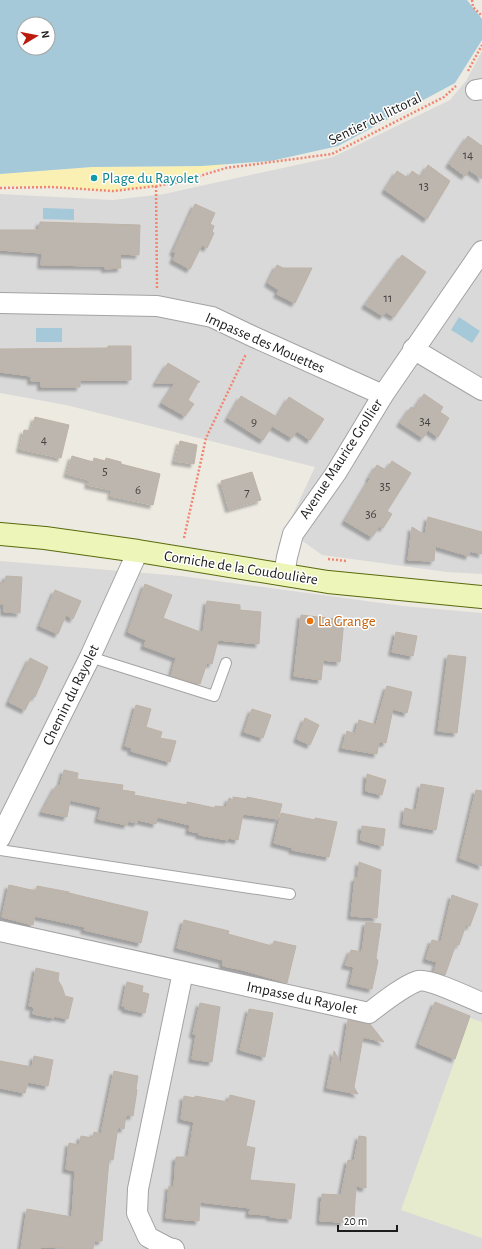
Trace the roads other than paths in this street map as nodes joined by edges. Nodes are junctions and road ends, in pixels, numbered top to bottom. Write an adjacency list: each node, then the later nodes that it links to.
1 (482, 251): 3 (street, Avenue Maurice Grollier)
2 (0, 303): 5 (street, Impasse des Mouettes)
3 (413, 349): 4 (street); 5 (street, Avenue Maurice Grollier)
4 (482, 390)
5 (383, 395): 8 (street, Avenue Maurice Grollier)
6 (0, 534): 7 (main road, Corniche de la Coudoulière)
7 (138, 551): 8 (main road, Corniche de la Coudoulière); 10 (street, Chemin du Rayolet)
8 (284, 575): 9 (main road, Corniche de la Coudoulière)
9 (482, 597)
10 (90, 656): 11 (lane); 12 (street, Chemin du Rayolet)
11 (226, 663)
12 (0, 838)
13 (0, 850): 14 (lane)
14 (290, 894)
15 (0, 931): 16 (street, Impasse du Rayolet)
16 (183, 972): 17 (street, Impasse du Rayolet); 18 (street)
17 (482, 1002)
18 (174, 1249)

